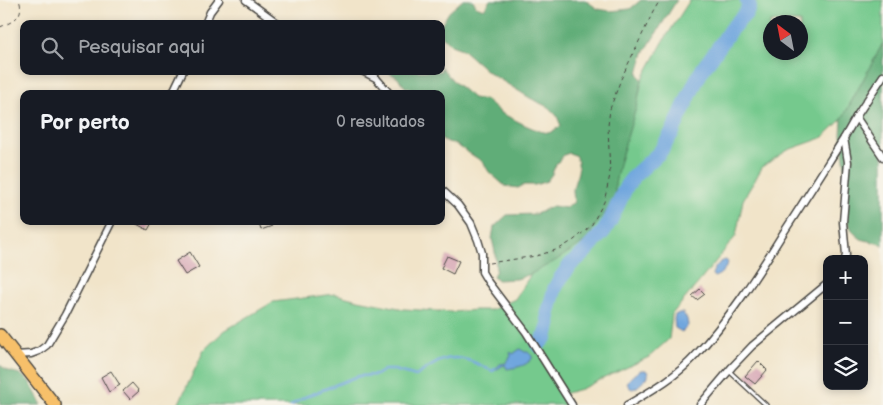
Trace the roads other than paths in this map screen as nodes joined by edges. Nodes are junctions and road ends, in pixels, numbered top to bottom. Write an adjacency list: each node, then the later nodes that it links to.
1 (219, 0): 3 (street)
2 (246, 0): 4 (street)
3 (207, 20)
4 (274, 20)
5 (181, 75): 8 (street)
6 (370, 75): 9 (street)
7 (883, 76): 10 (street)
8 (174, 90)
9 (386, 90)
10 (856, 116): 11 (street); 12 (street)
11 (844, 138): 15 (street); 22 (street)
12 (883, 157)
13 (445, 193): 21 (street)
14 (110, 225): 18 (street)
15 (845, 255)
16 (823, 287): 19 (street)
17 (0, 335): 18 (highway)
18 (16, 355): 20 (highway)
19 (729, 371): 23 (street); 24 (lane)
20 (55, 405)
21 (572, 405)
22 (627, 405)
23 (700, 405)
24 (766, 405)

